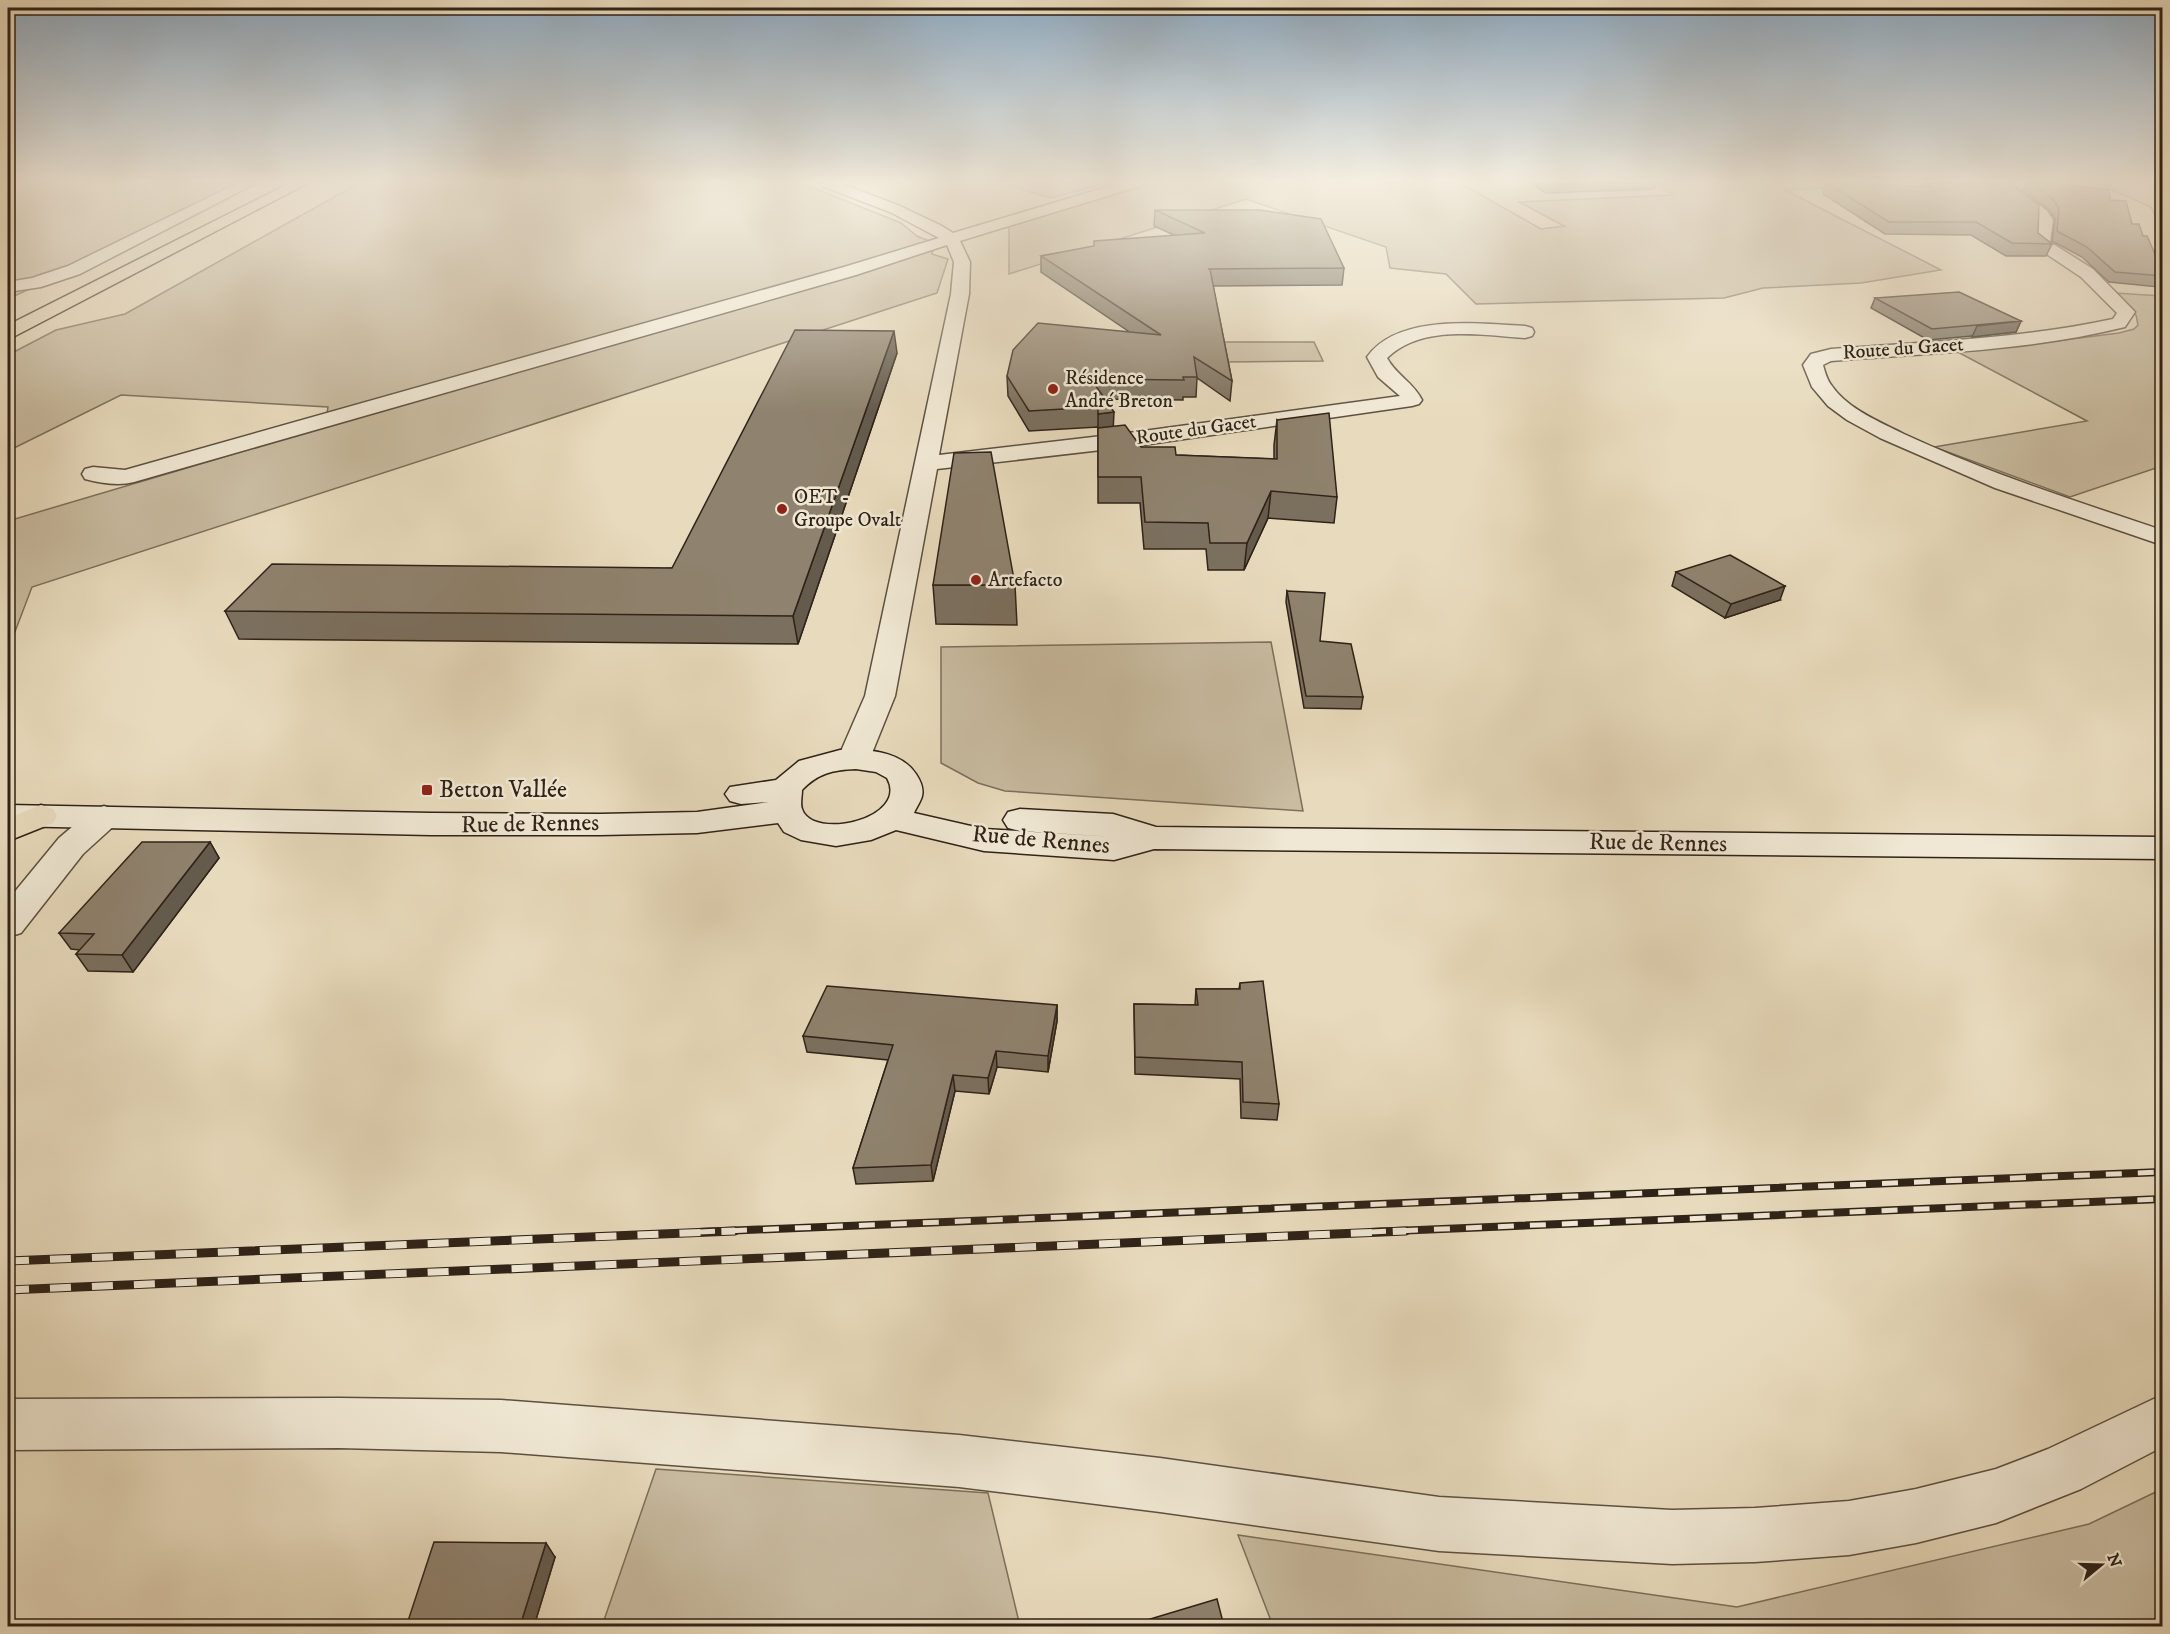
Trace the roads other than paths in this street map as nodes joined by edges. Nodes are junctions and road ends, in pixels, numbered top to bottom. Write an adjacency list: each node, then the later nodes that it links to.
1 (96, 259): 7 (street)
2 (135, 259): 8 (main road)
3 (148, 259): 9 (main road)
4 (889, 259): 12 (street)
5 (961, 259): 11 (street)
6 (2066, 259): 13 (street, Route du Gacet)
7 (8, 287)
8 (8, 319)
9 (8, 332)
10 (1526, 332): 11 (street, Route du Gacet)
11 (927, 463): 14 (street)
12 (93, 474)
13 (2163, 538)
14 (867, 760): 15 (street); 16 (street)
15 (785, 800): 16 (street); 19 (street, Rue de Rennes)
16 (899, 807): 21 (street, Rue de Rennes)
17 (8, 816): 18 (street, Rue de Rennes)
18 (41, 816): 19 (street, Rue de Rennes); 20 (main road)
19 (104, 817): 22 (street)
20 (8, 830)
21 (2163, 848)
22 (8, 924)
23 (2163, 1420): 24 (street)
24 (8, 1425)

